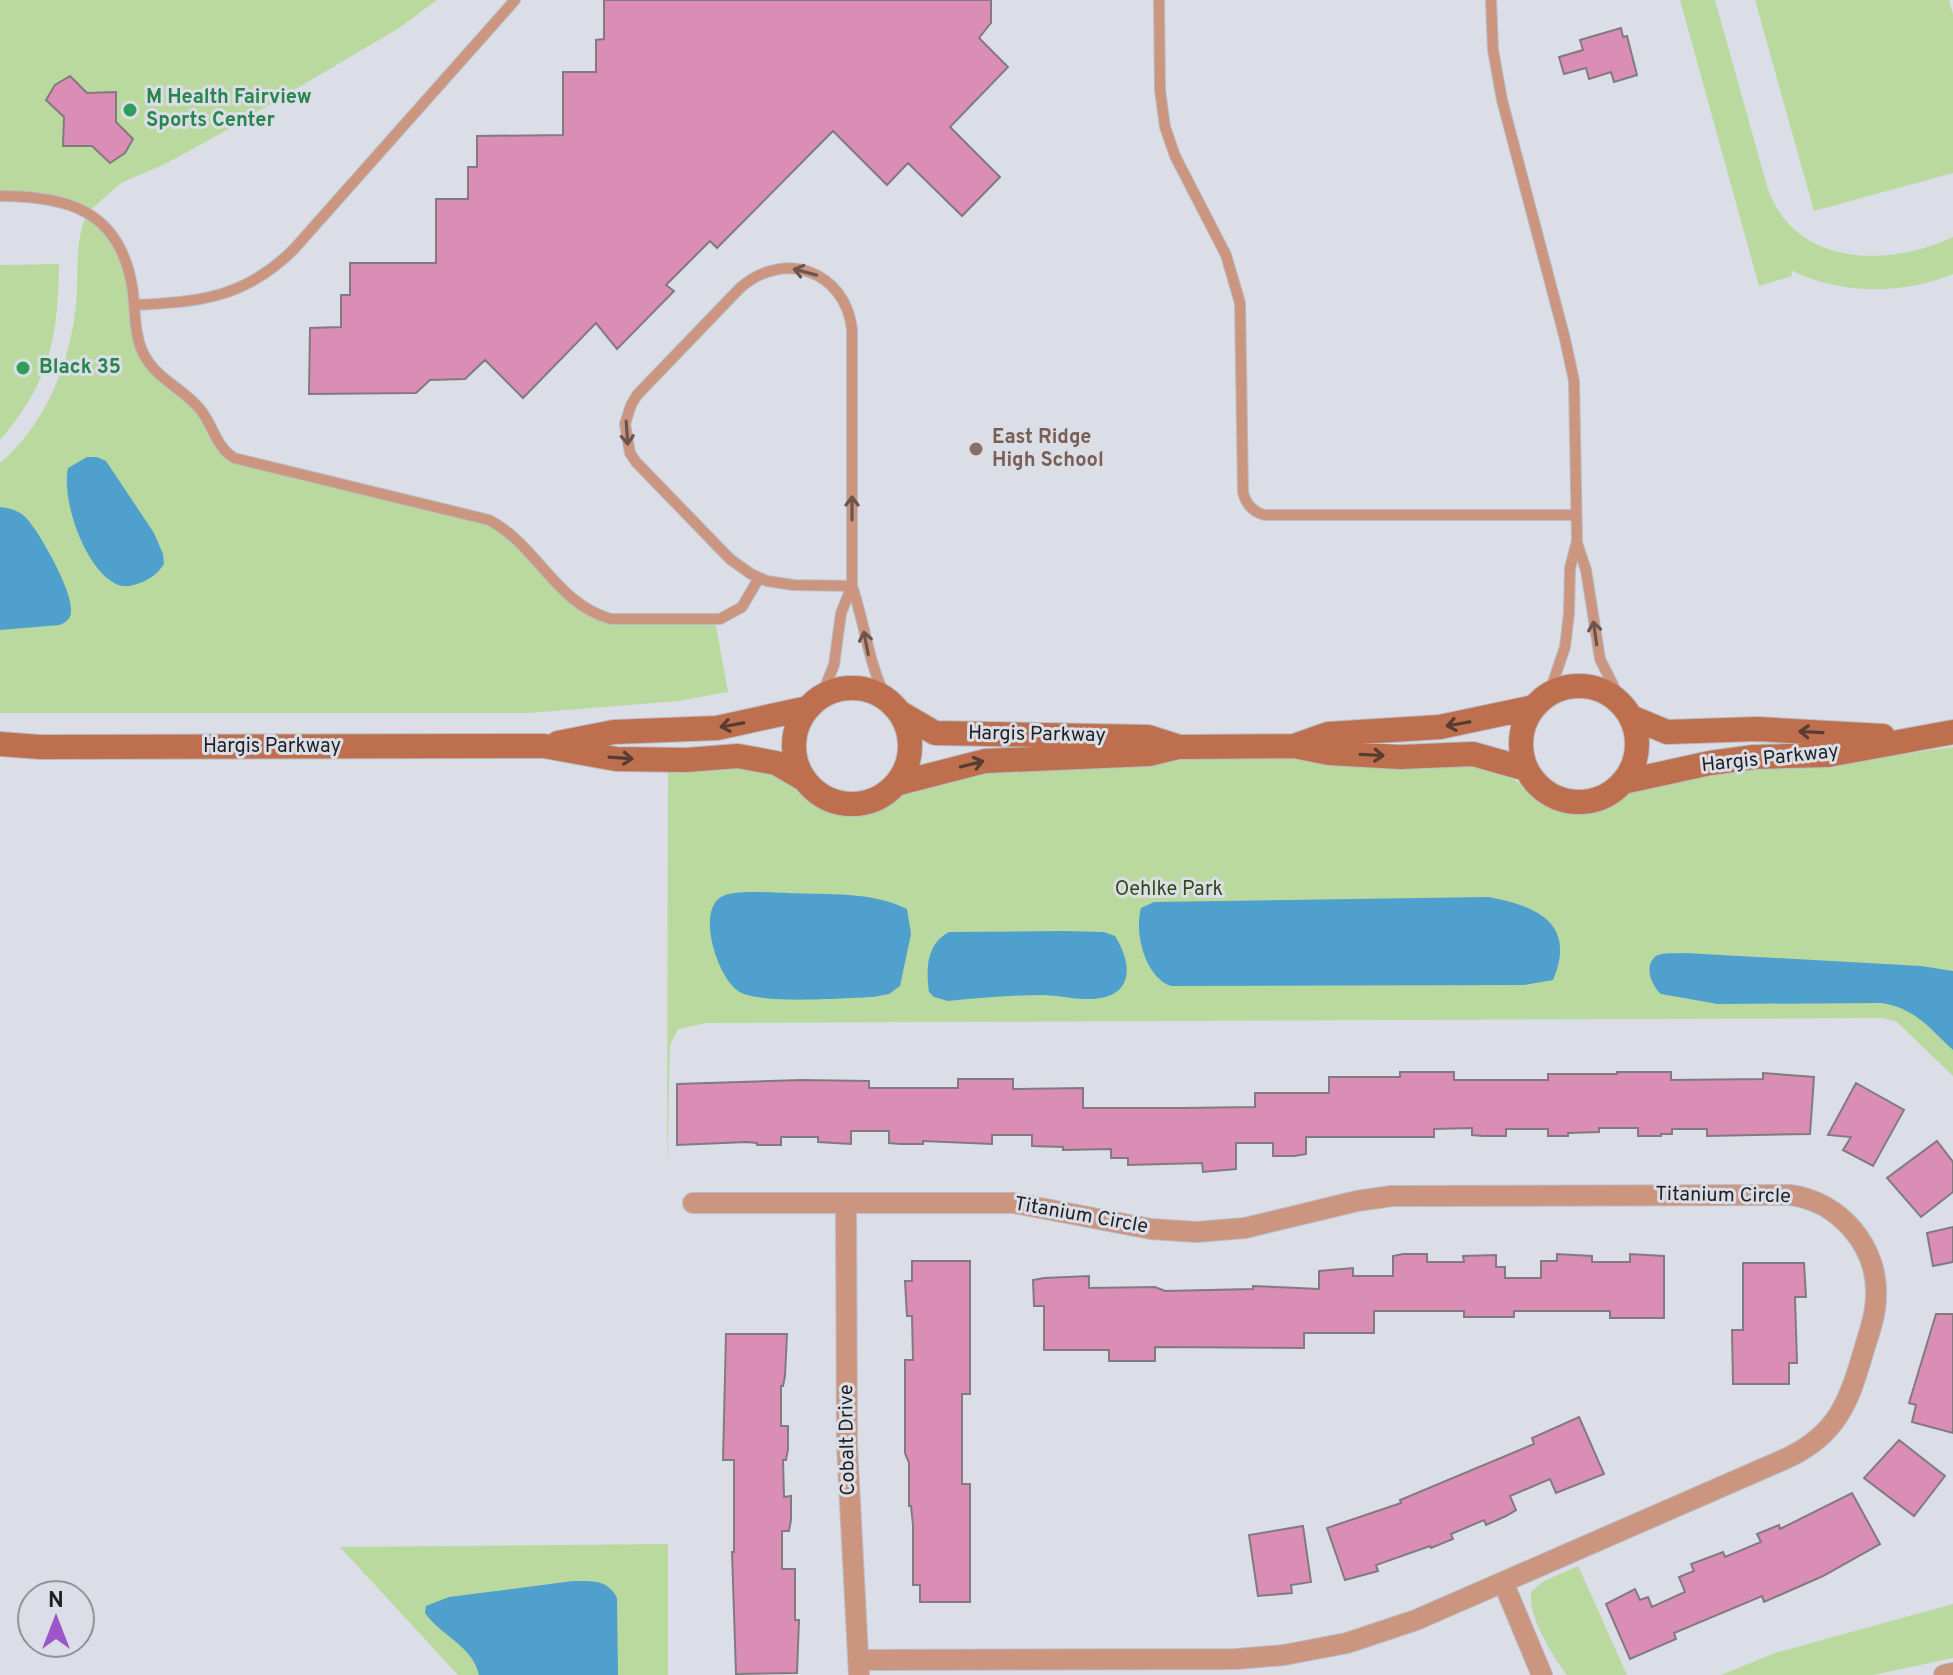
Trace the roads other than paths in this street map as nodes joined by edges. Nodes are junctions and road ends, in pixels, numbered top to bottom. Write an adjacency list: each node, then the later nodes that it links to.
1 (515, 0): 5 (lane)
2 (1159, 0): 6 (lane)
3 (1491, 0): 6 (lane)
4 (0, 196): 5 (lane)
5 (134, 305): 8 (lane)
6 (1576, 515): 7 (lane)
7 (1577, 541): 10 (lane); 13 (lane, one-way to 7)
8 (759, 578): 9 (lane); 9 (lane, one-way to 8)
9 (852, 586): 11 (lane); 12 (lane, one-way to 9)
10 (1541, 700): 13 (street); 18 (street, Hargis Parkway, one-way to 18); 20 (street)
11 (815, 702): 12 (street); 17 (street, Hargis Parkway, one-way to 17); 21 (street)
12 (893, 705): 19 (street, Hargis Parkway); 23 (street)
13 (1627, 711): 15 (street, Hargis Parkway, one-way to 13); 22 (street)
14 (1953, 732): 15 (street, Hargis Parkway)
15 (1917, 740): 22 (street, Hargis Parkway)
16 (0, 744): 17 (street, Hargis Parkway)
17 (544, 746): 21 (street, Hargis Parkway, one-way to 21)
18 (1294, 746): 19 (street, Hargis Parkway); 20 (street, Hargis Parkway, one-way to 20)
19 (1178, 747): 23 (street, Hargis Parkway, one-way to 19)
20 (1526, 769): 22 (street)
21 (805, 780): 23 (street)
22 (1623, 782)
23 (896, 784)
24 (693, 1203): 25 (street, Titanium Circle)
25 (846, 1204): 26 (street, Titanium Circle); 27 (street, Cobalt Drive)
26 (1503, 1582): 27 (street, Titanium Circle); 29 (street)
27 (859, 1668)
28 (1953, 1673): 30 (street)
29 (1544, 1674)
30 (1944, 1675)

